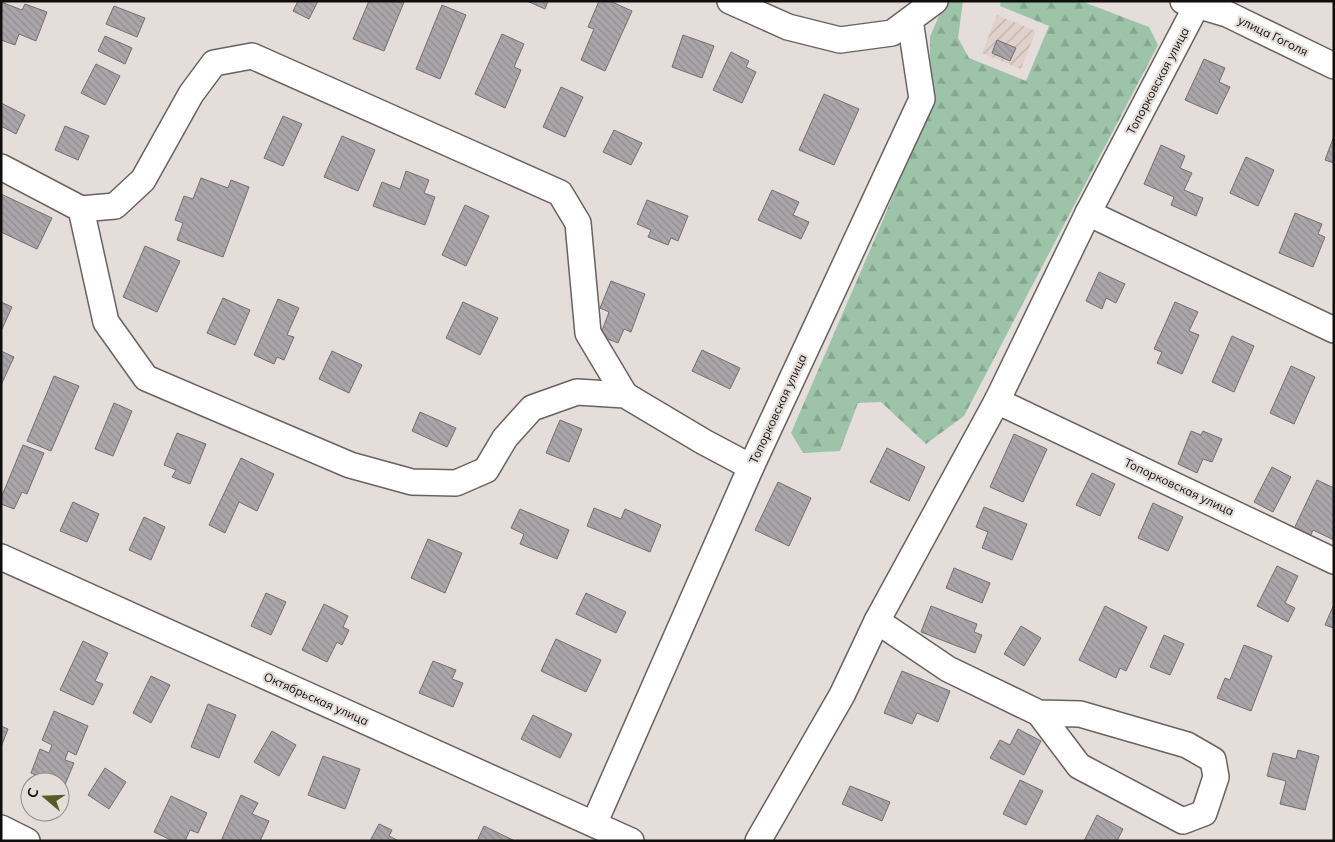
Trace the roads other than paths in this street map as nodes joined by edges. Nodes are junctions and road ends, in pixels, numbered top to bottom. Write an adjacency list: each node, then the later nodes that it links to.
1 (730, 1): 4 (street)
2 (935, 1): 4 (street)
3 (1194, 3): 5 (street, улица Гоголя); 8 (street, Топорковская улица)
4 (910, 20): 12 (street, Топорковская улица)
5 (1334, 66)
6 (1, 167): 7 (street)
7 (81, 210): 10 (street); 10 (street)
8 (1088, 213): 9 (street); 11 (street, Топорковская улица)
9 (1334, 330)
10 (625, 395): 12 (street)
11 (997, 401): 14 (street, Топорковская улица); 15 (street, Топорковская улица)
12 (751, 467): 17 (street, Топорковская улица)
13 (1, 557): 17 (street, Октябрьская улица)
14 (1334, 561)
15 (877, 621): 16 (street); 21 (street, Топорковская улица)
16 (1040, 713): 16 (street)
17 (594, 824): 20 (street, Октябрьская улица)
18 (1, 828): 19 (street)
19 (27, 841)
20 (631, 841)
21 (758, 841)

